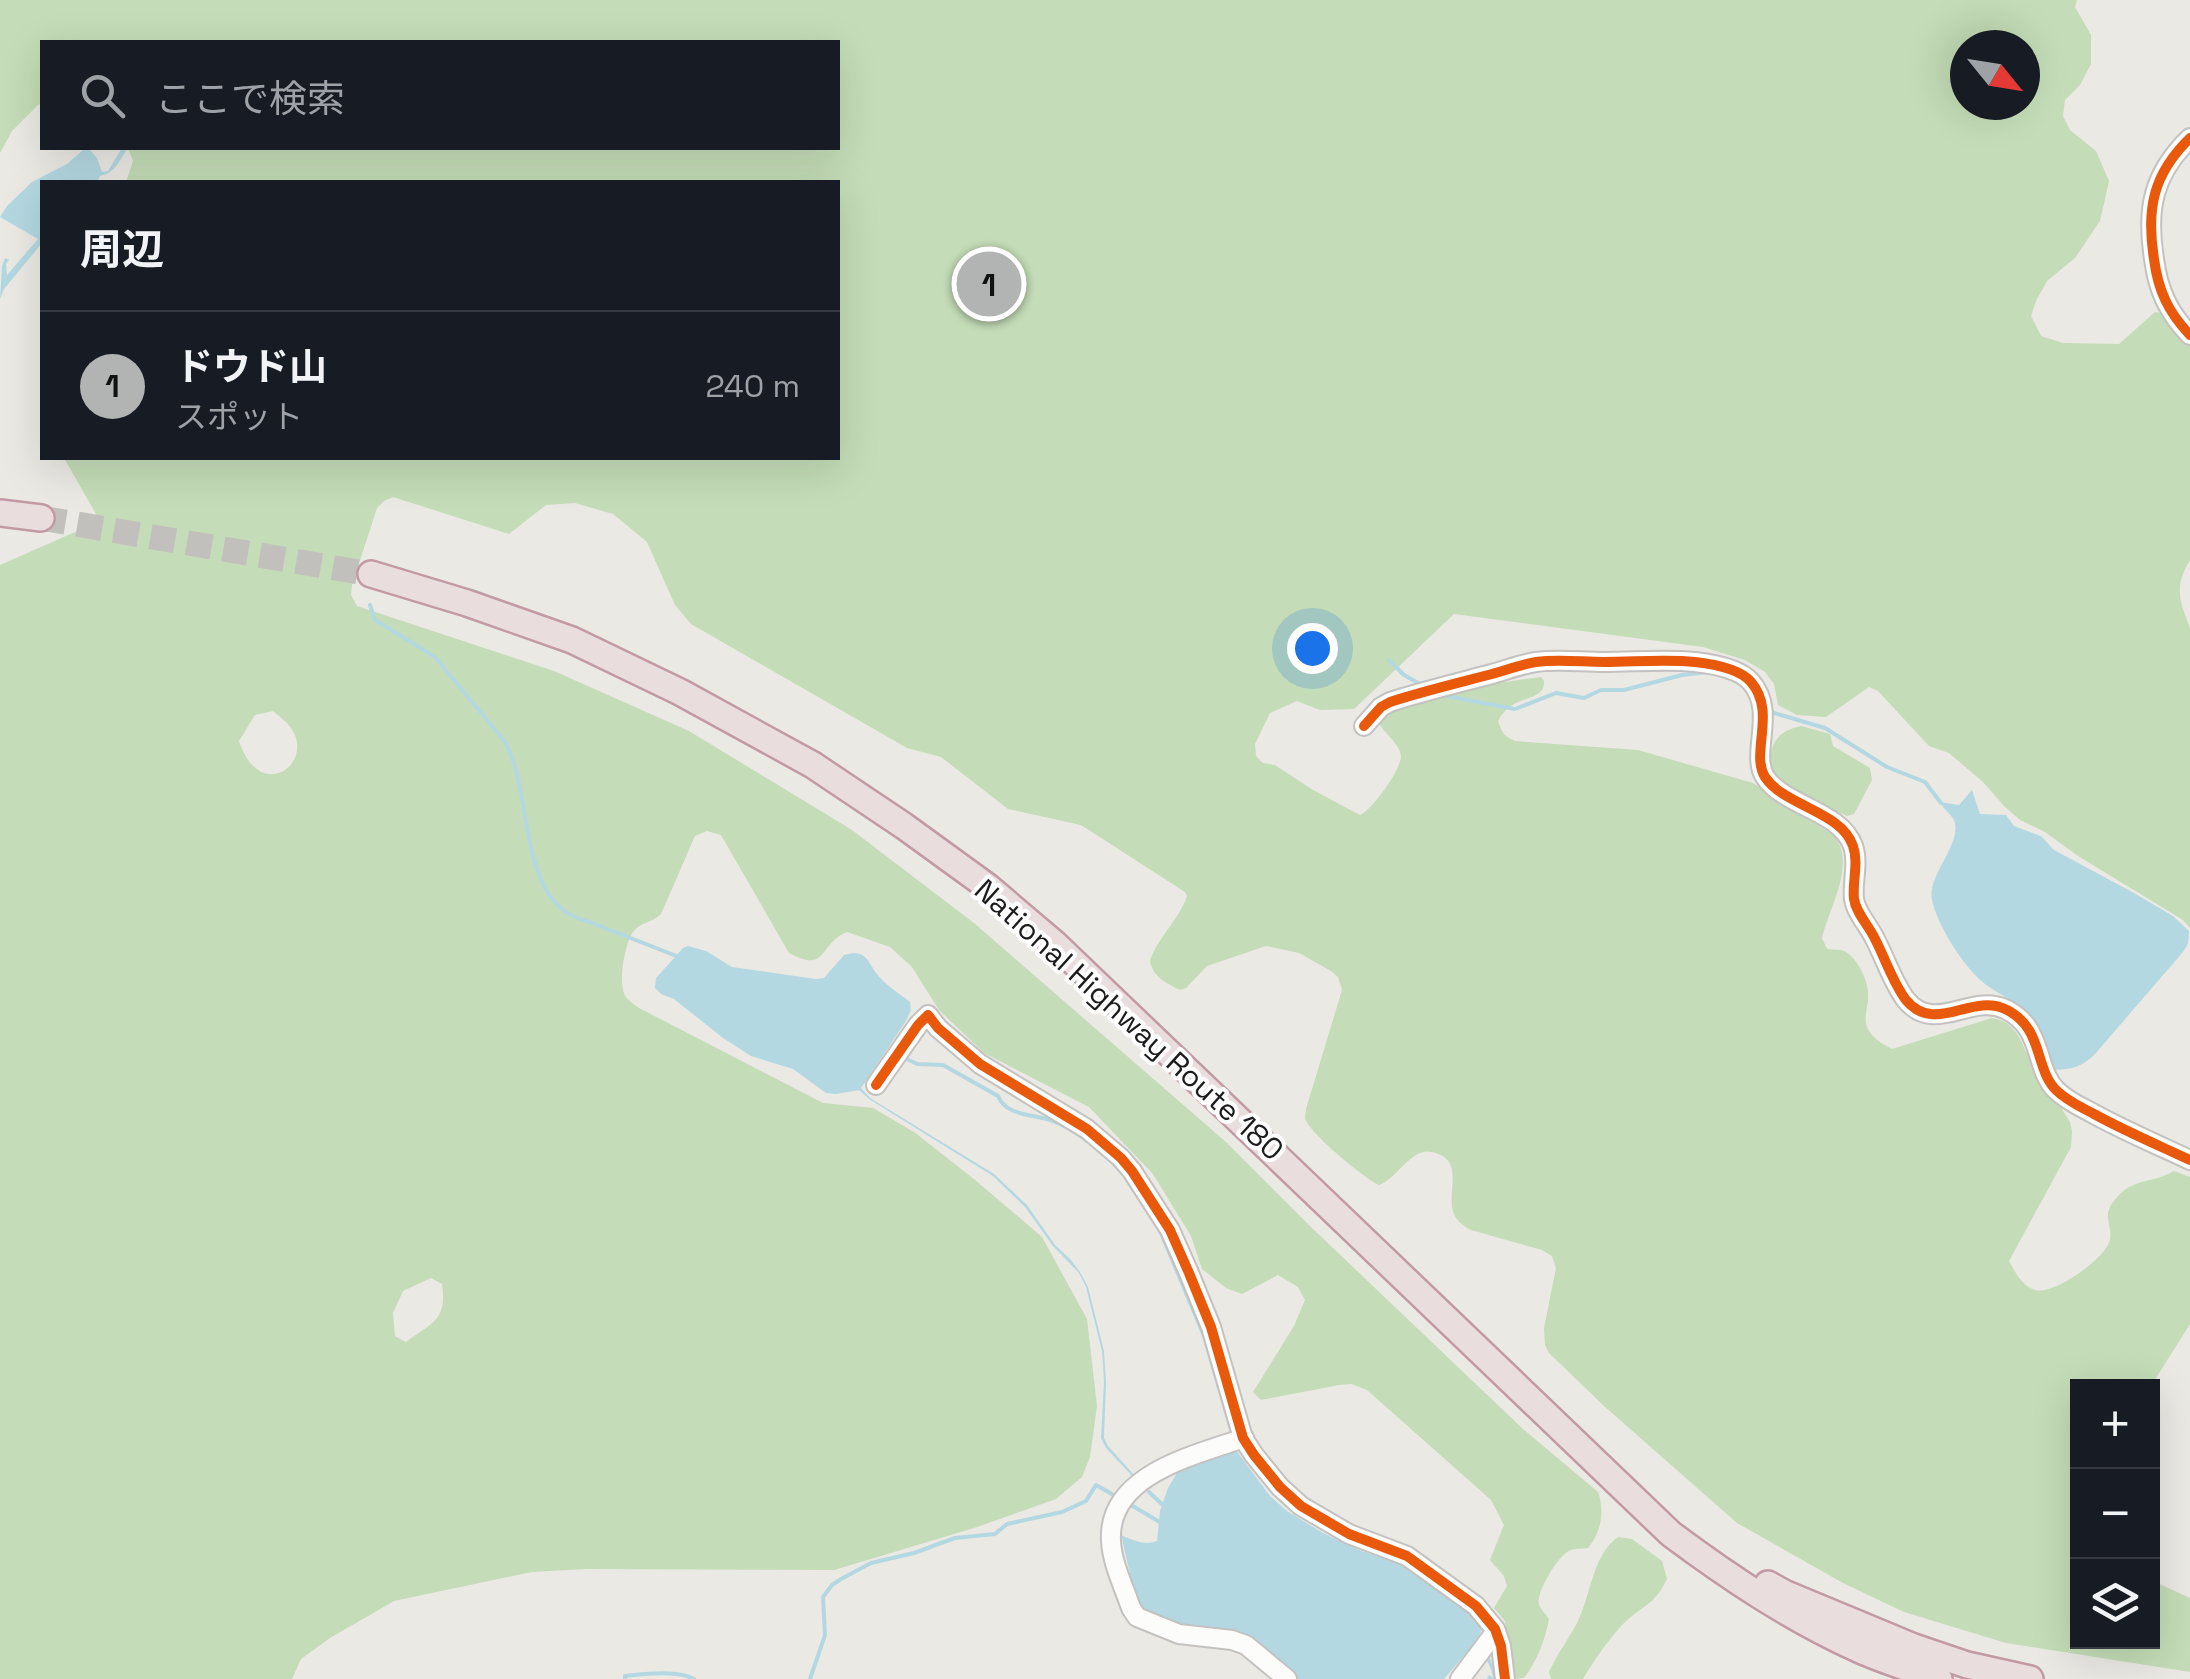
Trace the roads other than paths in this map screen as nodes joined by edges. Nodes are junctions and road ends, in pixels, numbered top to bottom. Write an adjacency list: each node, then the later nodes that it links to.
1 (2190, 138): 2 (street)
2 (2190, 335)
3 (0, 513): 4 (highway)
4 (41, 518)
5 (371, 574): 10 (highway, National Highway Route 180)
6 (1364, 726): 8 (street)
7 (876, 1085): 9 (street)
8 (2190, 1160)
9 (1244, 1438): 11 (street); 12 (street)
10 (1645, 1508): 15 (highway, National Highway Route 180); 16 (highway, National Highway Route 180)
11 (1487, 1644): 13 (street); 14 (street)
12 (1287, 1679)
13 (1460, 1679)
14 (1505, 1679)
15 (1939, 1679)
16 (2030, 1679)

